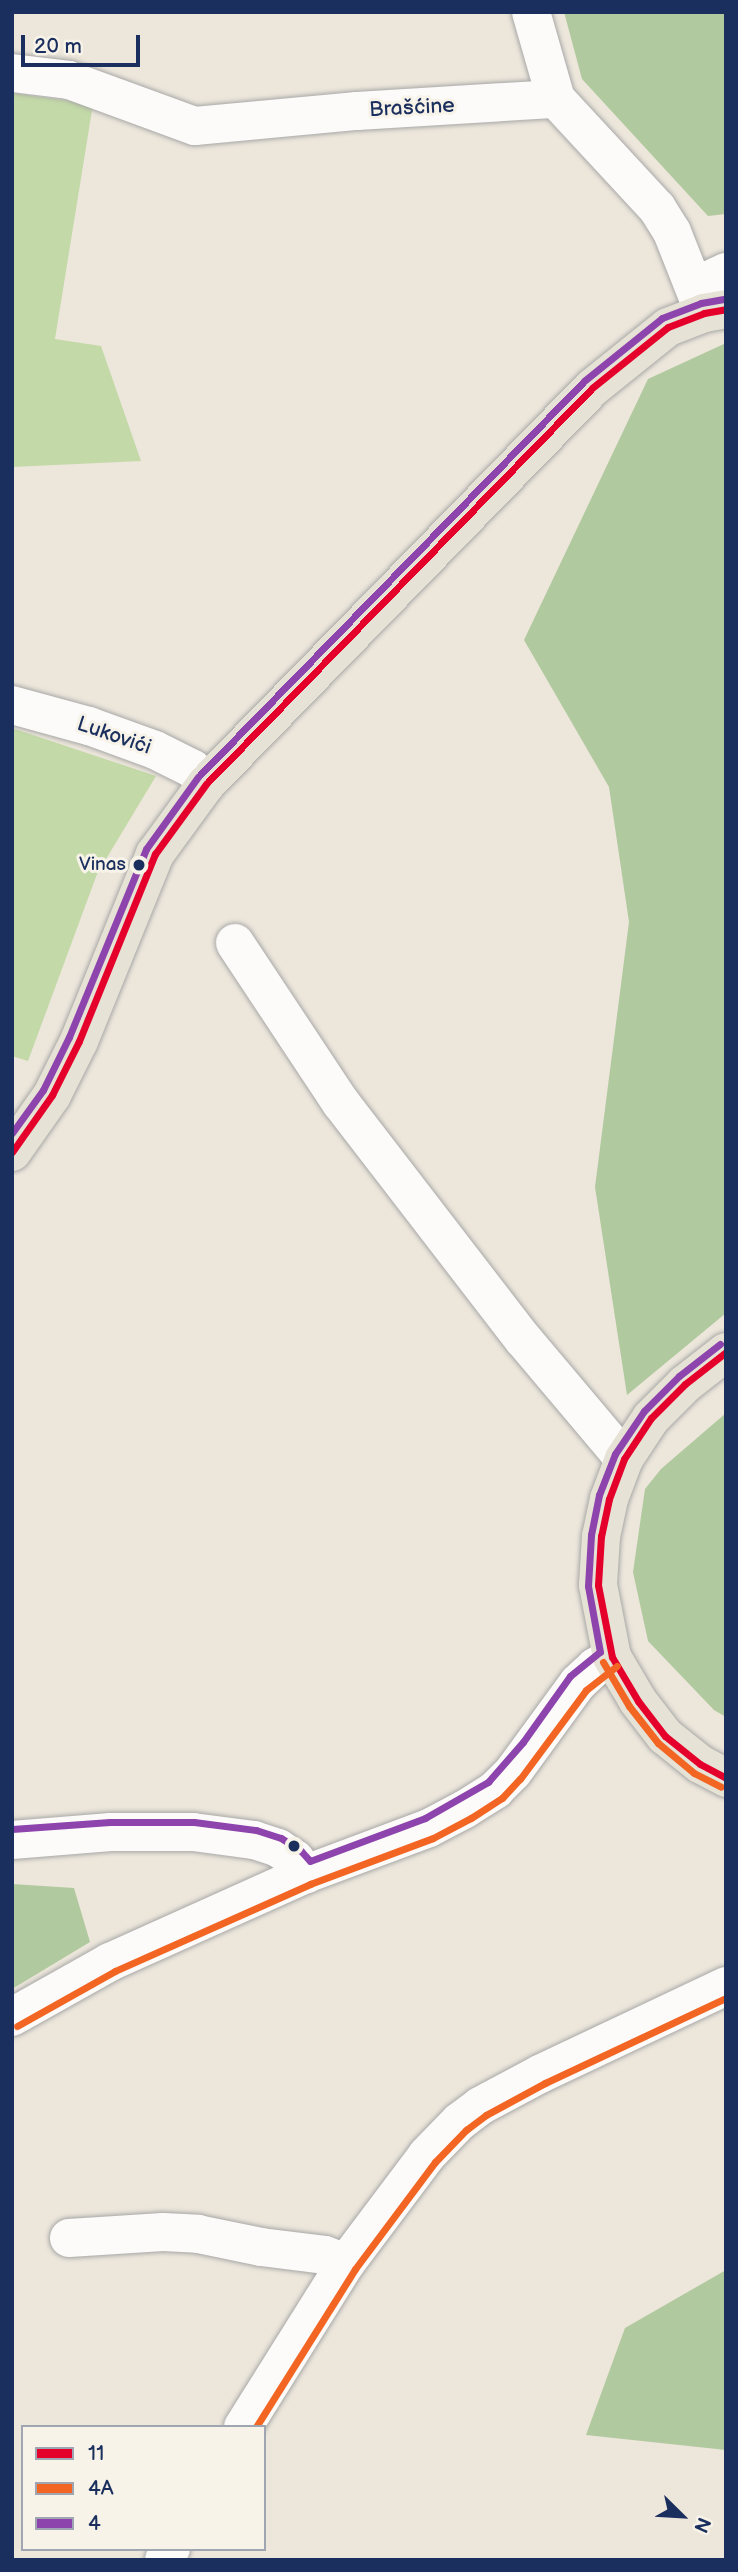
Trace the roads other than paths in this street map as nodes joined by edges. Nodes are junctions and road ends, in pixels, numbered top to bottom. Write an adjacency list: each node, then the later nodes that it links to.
1 (531, 12): 3 (street)
2 (12, 73): 3 (street, Brašćine)
3 (556, 99): 4 (street)
4 (713, 295): 6 (main road)
5 (12, 705): 6 (street, Lukovići)
6 (206, 784): 8 (main road)
7 (235, 943): 10 (street)
8 (12, 1152)
9 (726, 1352): 10 (main road)
10 (624, 1459): 11 (main road)
11 (612, 1657): 12 (main road); 14 (street)
12 (726, 1778)
13 (12, 1840): 14 (street)
14 (306, 1874): 16 (street)
15 (726, 1986): 18 (street)
16 (12, 2017)
17 (69, 2238): 18 (street)
18 (346, 2263): 19 (street)
19 (244, 2425)

